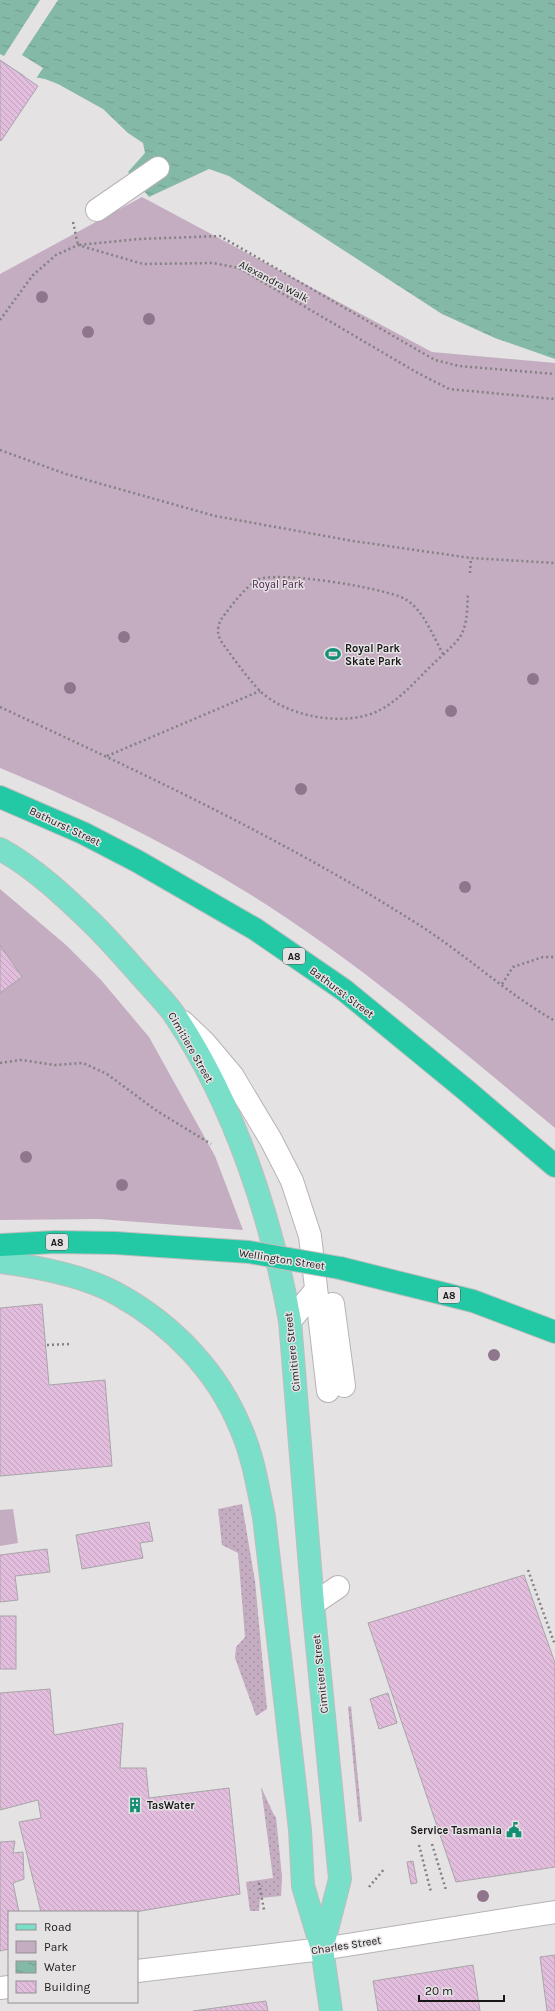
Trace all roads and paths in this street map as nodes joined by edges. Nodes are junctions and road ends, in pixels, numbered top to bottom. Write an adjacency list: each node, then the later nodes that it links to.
1 (158, 168): 2 (street)
2 (97, 210)
3 (72, 216): 4 (path)
4 (78, 245): 5 (path); 6 (path); 7 (path, Alexandra Walk)
5 (0, 320)
6 (555, 374)
7 (555, 400)
8 (0, 450): 9 (path)
9 (471, 558): 10 (path); 11 (path)
10 (555, 563)
11 (470, 574)
12 (468, 593): 13 (path)
13 (443, 654): 14 (path); 14 (path)
14 (260, 691): 16 (path)
15 (0, 707): 16 (path)
16 (107, 756): 20 (path)
17 (0, 797): 25 (highway, Bathurst Street / A8)
18 (0, 849): 21 (main road, Cimitiere Street)
19 (555, 957): 20 (path)
20 (502, 984): 22 (path)
21 (176, 1016): 26 (street); 30 (main road, Cimitiere Street)
22 (555, 1021)
23 (0, 1063): 24 (path)
24 (214, 1145)
25 (555, 1166)
26 (310, 1236): 29 (street); 29 (street)
27 (0, 1245): 31 (highway, Wellington Street / A8, bridge)
28 (0, 1262): 47 (main road, Cimitiere Street)
29 (315, 1291): 30 (street)
30 (290, 1321): 36 (main road, Cimitiere Street)
31 (555, 1332)
32 (47, 1344): 33 (path)
33 (71, 1344)
34 (528, 1570): 37 (path)
35 (338, 1587): 36 (street)
36 (313, 1604): 47 (main road, Cimitiere Street)
37 (555, 1645)
38 (432, 1844): 43 (path)
39 (419, 1845): 44 (path)
40 (385, 1868): 42 (path)
41 (259, 1883): 45 (path)
42 (369, 1887)
43 (446, 1890)
44 (432, 1892)
45 (264, 1910)
46 (555, 1912): 47 (street, Charles Street)
47 (322, 1949): 48 (street, Charles Street); 49 (main road, Cimitiere Street)
48 (138, 1971)
49 (331, 2011)

